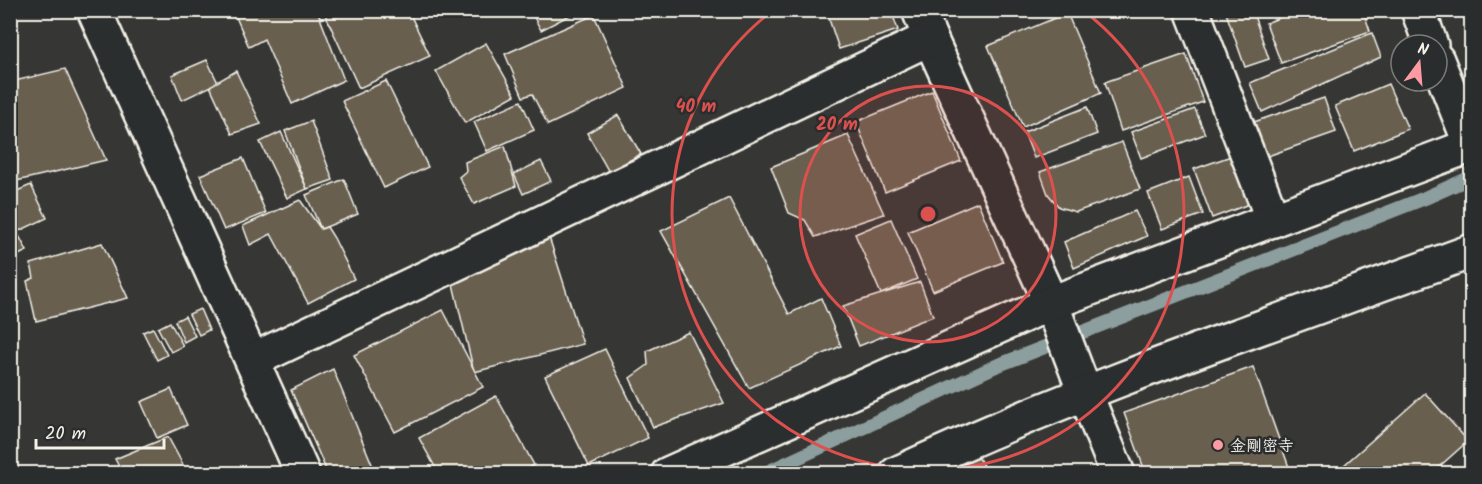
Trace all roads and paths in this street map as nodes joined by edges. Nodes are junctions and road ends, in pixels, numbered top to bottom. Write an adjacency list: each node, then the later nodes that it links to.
1 (94, 10): 11 (street)
2 (1192, 10): 8 (street)
3 (1418, 10): 5 (street)
4 (924, 24): 10 (street); 11 (street)
5 (1427, 33)
6 (1449, 90): 7 (street)
7 (1471, 146): 8 (street)
8 (1273, 220): 10 (street)
9 (1472, 250): 12 (street)
10 (1053, 308): 12 (street); 14 (street)
11 (253, 360): 13 (street)
12 (1080, 380): 15 (street); 16 (street)
13 (303, 474)
14 (668, 474)
15 (896, 474)
16 (1118, 474)

